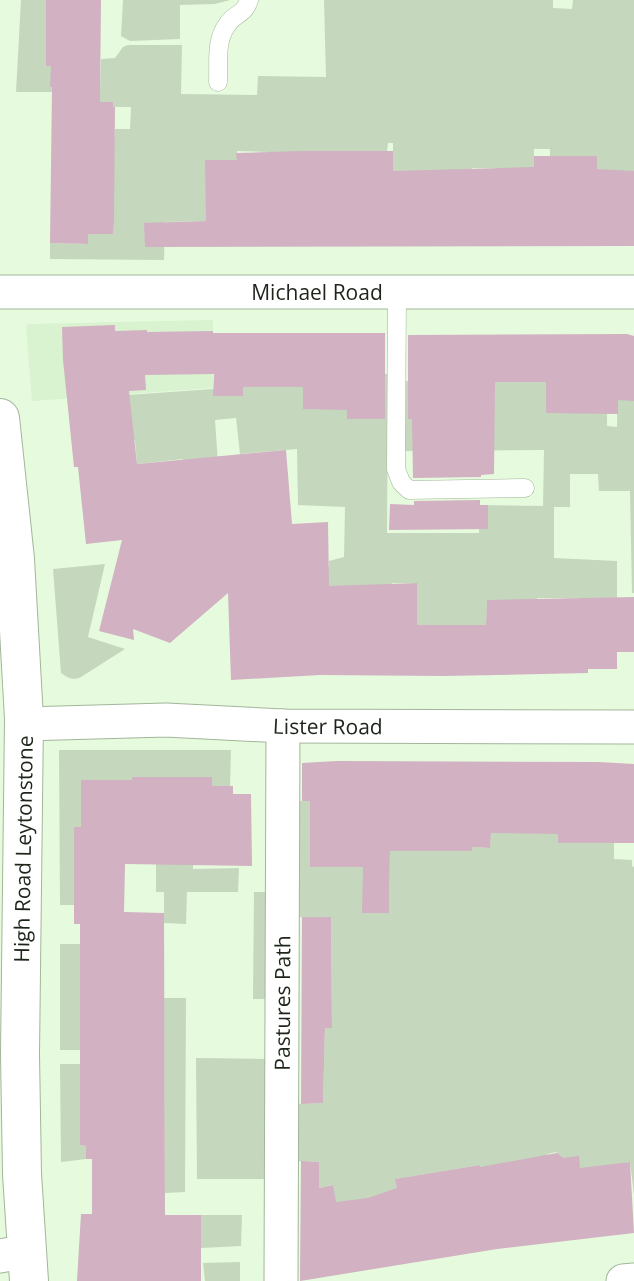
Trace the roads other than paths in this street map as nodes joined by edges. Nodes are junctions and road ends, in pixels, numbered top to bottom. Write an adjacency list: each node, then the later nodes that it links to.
1 (249, 0): 2 (lane)
2 (218, 82)
3 (397, 291): 4 (street, Michael Road); 5 (street, Michael Road); 7 (lane)
4 (0, 292)
5 (634, 292)
6 (0, 418): 8 (street, High Road Leytonstone)
7 (525, 488)
8 (16, 721): 9 (street, Lister Road); 11 (street, High Road Leytonstone)
9 (283, 726): 10 (street, Lister Road); 13 (street, Pastures Path)
10 (634, 727)
11 (19, 1263)
12 (634, 1280): 14 (street)
13 (281, 1281)
14 (623, 1281)

